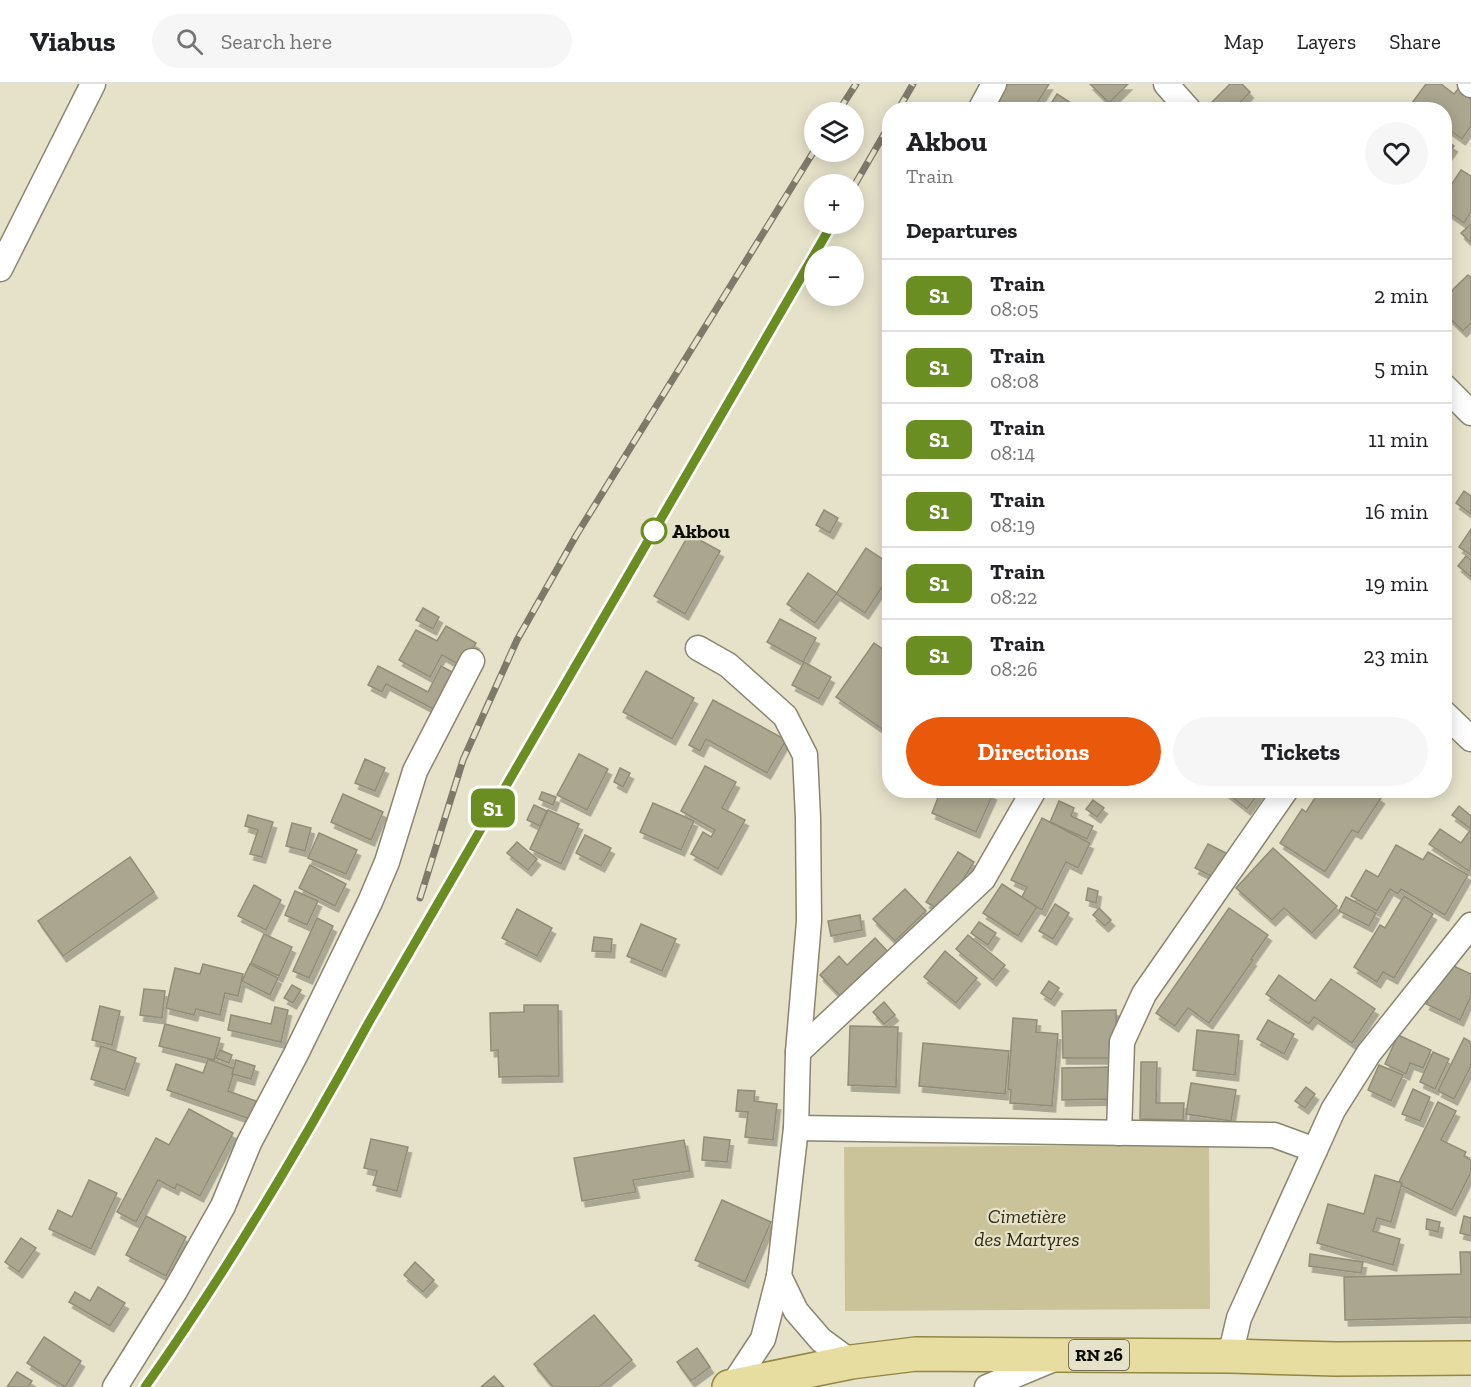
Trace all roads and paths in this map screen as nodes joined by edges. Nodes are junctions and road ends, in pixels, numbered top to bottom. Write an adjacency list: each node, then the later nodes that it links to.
1 (93, 84): 6 (street)
2 (994, 84): 4 (street)
3 (1166, 84): 5 (street)
4 (984, 102)
5 (1182, 102)
6 (0, 268)
7 (1452, 394): 8 (street)
8 (1471, 413)
9 (698, 648): 16 (street)
10 (472, 661): 26 (street)
11 (1452, 721): 12 (street)
12 (1471, 739)
13 (1029, 798): 16 (street)
14 (1280, 798): 18 (street)
15 (1471, 925): 19 (street)
16 (798, 1052): 17 (street)
17 (796, 1128): 18 (street); 20 (street)
18 (1119, 1132): 19 (street)
19 (1315, 1150): 22 (street)
20 (779, 1276): 24 (street); 25 (street)
21 (1064, 1354): 22 (main road, RN 26); 24 (main road, RN 26); 27 (street)
22 (1230, 1356): 23 (main road, RN 26)
23 (1471, 1358)
24 (852, 1362): 25 (main road, RN 26)
25 (730, 1386)
26 (115, 1387)
27 (987, 1387)

